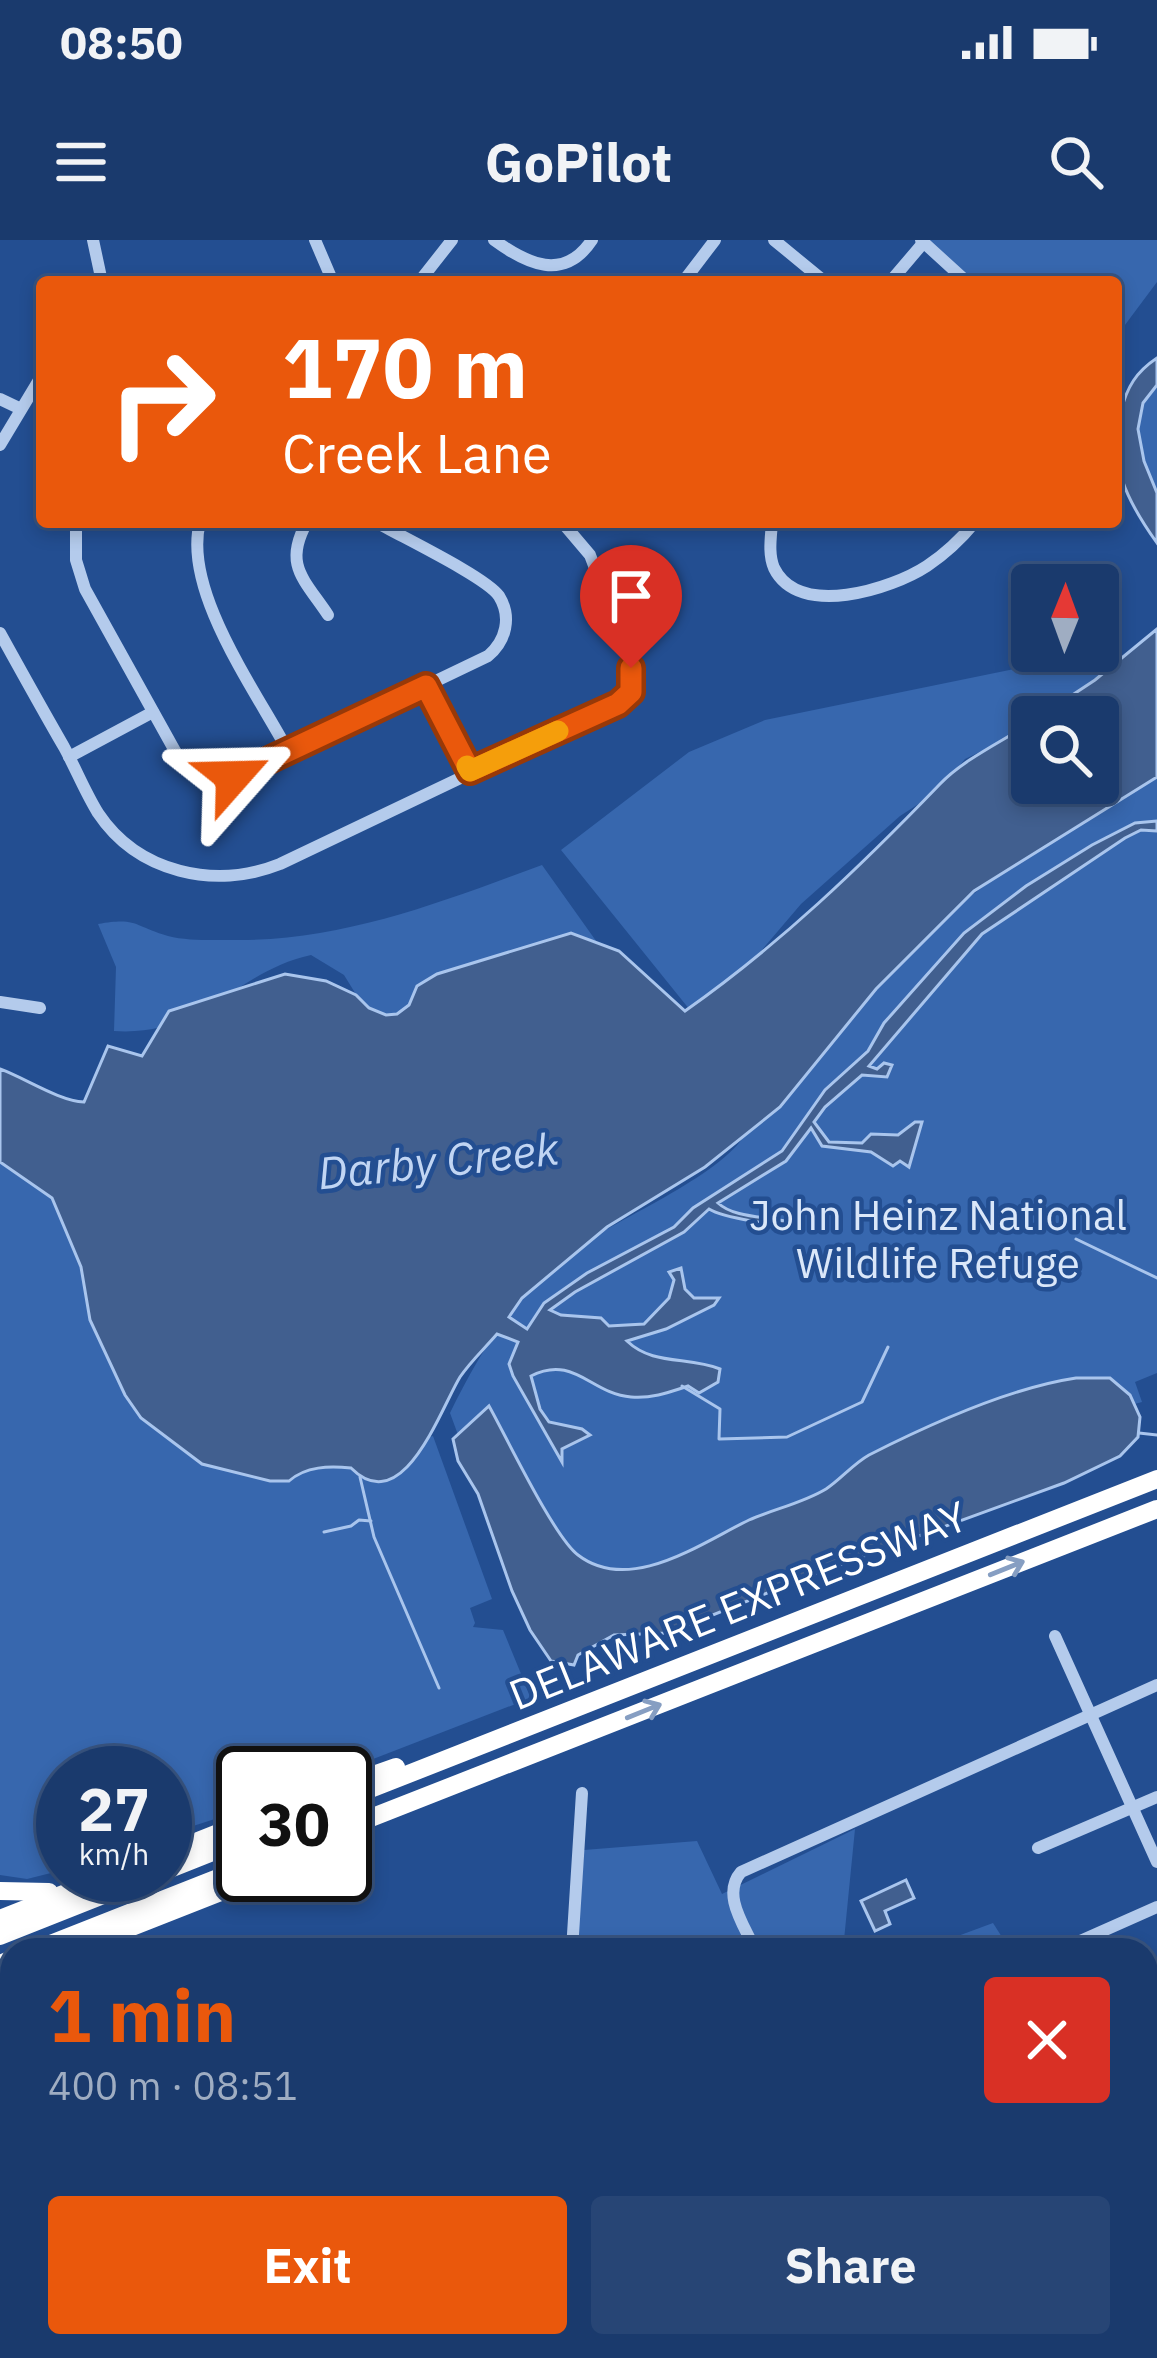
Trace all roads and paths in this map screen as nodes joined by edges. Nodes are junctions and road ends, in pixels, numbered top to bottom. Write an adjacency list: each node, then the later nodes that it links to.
1 (93, 240): 9 (street)
2 (314, 240): 10 (street)
3 (452, 240): 11 (street)
4 (494, 240): 5 (street)
5 (592, 240)
6 (715, 240): 12 (street)
7 (774, 240): 13 (street)
8 (923, 241): 14 (street); 15 (street)
9 (101, 276)
10 (330, 276)
11 (424, 276)
12 (688, 276)
13 (818, 276)
14 (895, 276)
15 (961, 276)
16 (36, 385): 18 (street)
17 (0, 400): 18 (street)
18 (21, 410): 19 (street)
19 (0, 445)
20 (76, 528): 30 (street)
21 (199, 528): 31 (street)
22 (304, 528): 27 (street)
23 (386, 528): 29 (street)
24 (567, 528): 33 (street)
25 (772, 528): 26 (street)
26 (968, 528)
27 (328, 615)
28 (0, 633): 32 (street)
29 (426, 686): 31 (street); 33 (street)
30 (153, 712): 31 (street); 32 (street)
31 (288, 751)
32 (69, 757): 33 (street)
33 (470, 771)
34 (0, 1002): 35 (street)
35 (40, 1008)
36 (1157, 1479): 40 (highway, DELAWARE EXPRESSWAY)
37 (1157, 1509): 42 (highway, DELAWARE EXPRESSWAY, one-way to 37)
38 (1055, 1636): 41 (street)
39 (1157, 1685): 41 (street)
40 (577, 1707): 43 (highway); 44 (highway, DELAWARE EXPRESSWAY)
41 (1091, 1715): 47 (street); 66 (street)
42 (536, 1754): 48 (highway, DELAWARE EXPRESSWAY); 49 (highway)
43 (372, 1776)
44 (372, 1788)
45 (582, 1793): 65 (street)
46 (1157, 1797): 47 (street)
47 (1132, 1808): 50 (street); 51 (street)
48 (372, 1818)
49 (372, 1829)
50 (1038, 1848)
51 (1157, 1862)
52 (216, 1879): 62 (highway)
53 (0, 1891): 54 (highway)
54 (36, 1893)
55 (216, 1894): 60 (highway)
56 (42, 1902): 59 (highway)
57 (86, 1902): 61 (highway)
58 (1157, 1906): 67 (street)
59 (0, 1919)
60 (129, 1928): 63 (highway); 64 (highway)
61 (0, 1936)
62 (65, 1938)
63 (104, 1938)
64 (111, 1938)
65 (573, 1938)
66 (750, 1938)
67 (1086, 1938)

